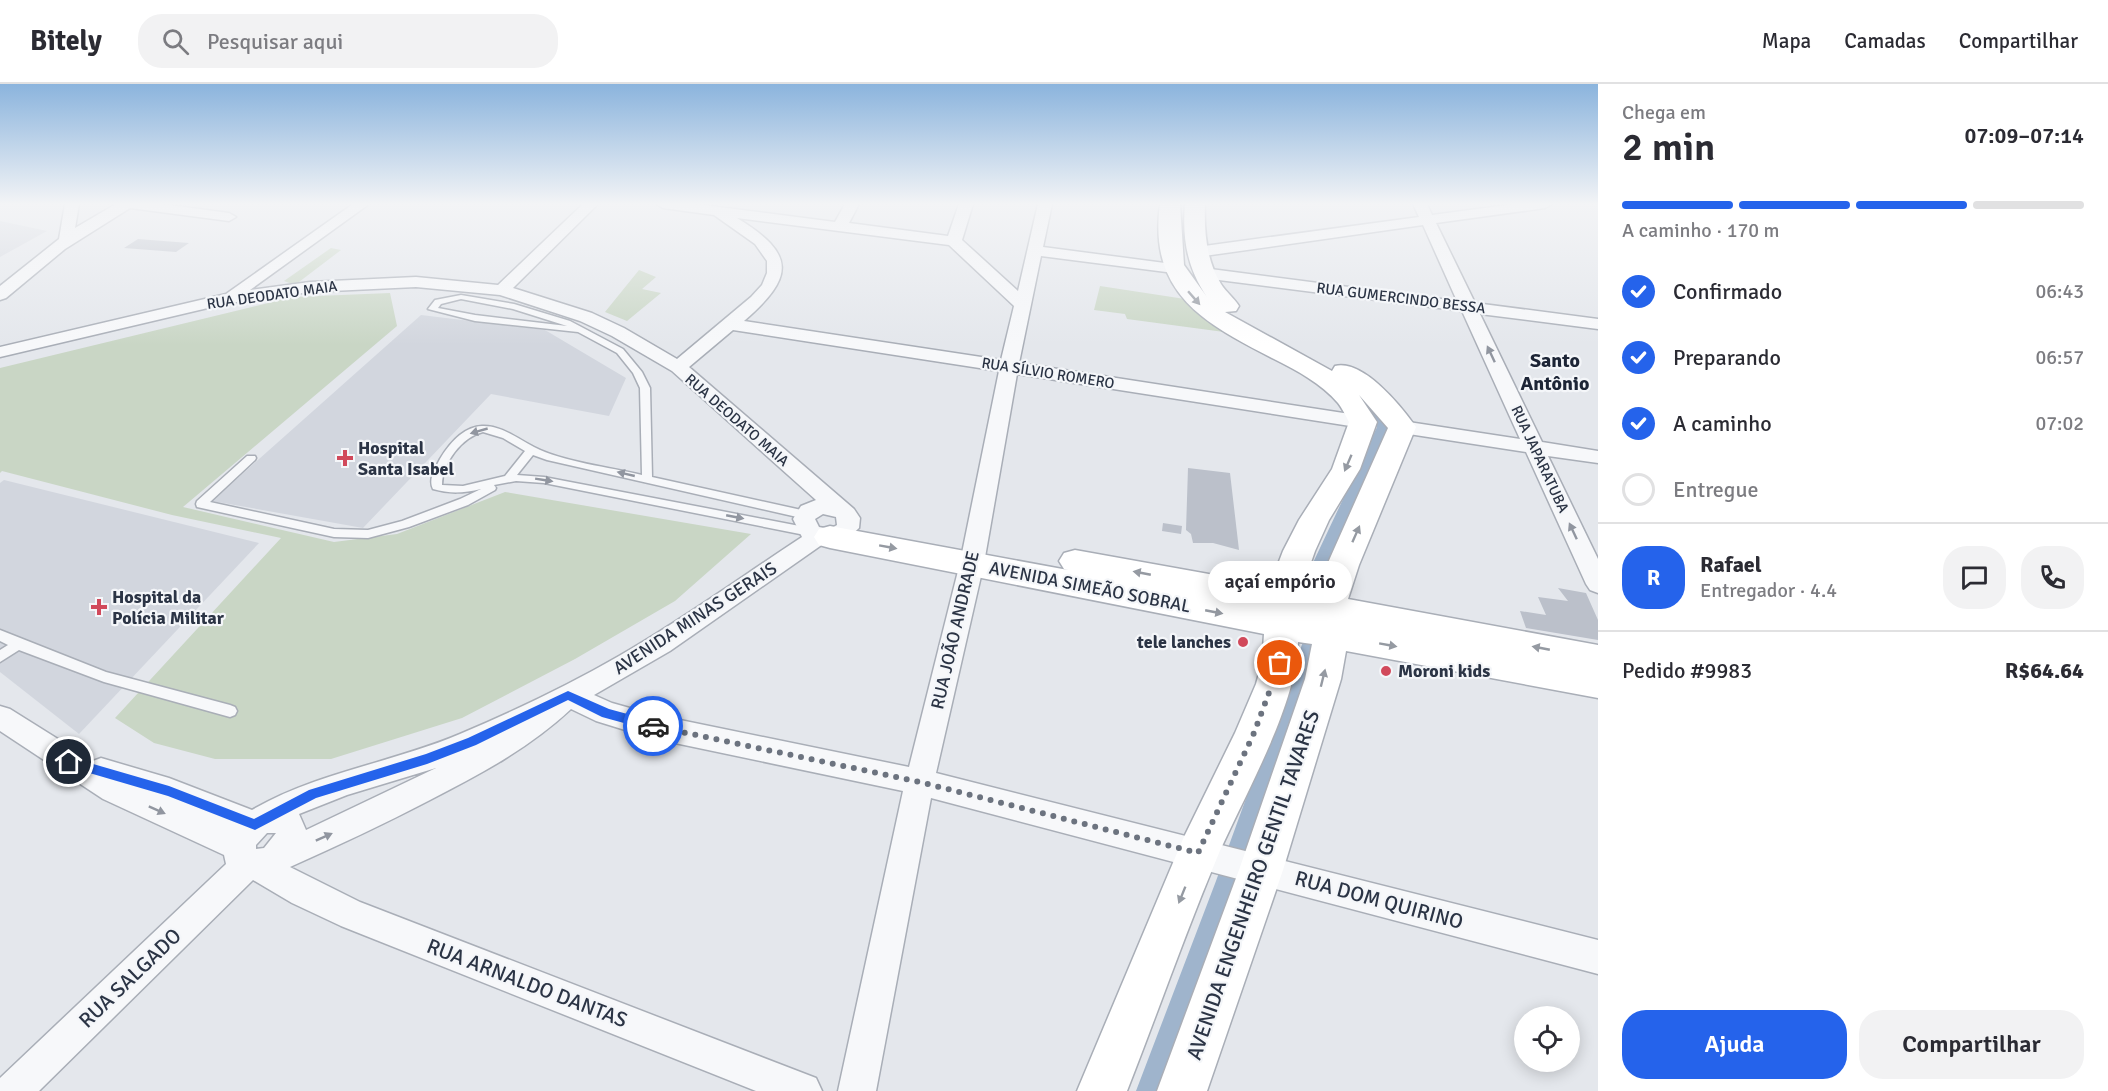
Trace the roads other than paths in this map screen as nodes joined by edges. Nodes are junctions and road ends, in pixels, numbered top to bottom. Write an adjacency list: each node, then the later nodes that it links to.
1 (51, 251): 12 (street)
2 (296, 251): 17 (street)
3 (542, 251): 15 (street)
4 (769, 251): 20 (street)
5 (965, 251): 18 (street)
6 (1036, 251): 13 (street); 18 (street, RUA JOÃO ANDRADE)
7 (1172, 251): 13 (main road)
8 (1198, 251): 11 (main road)
9 (1249, 251): 11 (street)
10 (1442, 251): 19 (street, RUA JAPARATUBA)
11 (1200, 262): 19 (street, RUA GUMERCINDO BESSA); 27 (main road)
12 (31, 267): 14 (street); 16 (street)
13 (1174, 268): 26 (main road, one-way to 26)
14 (0, 275)
15 (502, 290): 17 (street, RUA DEODATO MAIA); 24 (street, RUA DEODATO MAIA)
16 (0, 296)
17 (229, 298): 23 (street, RUA DEODATO MAIA)
18 (1022, 304): 25 (street, RUA JOÃO ANDRADE)
19 (1469, 307): 21 (street, RUA GUMERCINDO BESSA); 28 (street, RUA JAPARATUBA, one-way to 19)
20 (732, 324): 24 (street); 25 (street, RUA SÍLVIO ROMERO)
21 (1598, 324)
22 (577, 330): 22 (lane); 33 (lane)
23 (0, 352)
24 (678, 367): 34 (street, RUA DEODATO MAIA)
25 (1009, 367): 26 (street, RUA SÍLVIO ROMERO); 35 (street, RUA JOÃO ANDRADE)
26 (1364, 422): 37 (main road, one-way to 37)
27 (1402, 427): 28 (street); 38 (main road, AVENIDA ENGENHEIRO GENTIL TAVARES, one-way to 27)
28 (1534, 447): 30 (street); 36 (street, RUA JAPARATUBA, one-way to 28)
29 (530, 451): 32 (lane); 32 (lane, one-way to 32); 33 (lane, one-way to 29)
30 (1598, 457)
31 (251, 458): 32 (lane)
32 (509, 479): 34 (lane, one-way to 34)
33 (647, 479): 34 (lane)
34 (825, 524): 35 (main road, AVENIDA SIMEÃO SOBRAL); 44 (street, AVENIDA MINAS GERAIS)
35 (973, 552): 37 (main road, AVENIDA SIMEÃO SOBRAL); 47 (street, RUA JOÃO ANDRADE)
36 (1598, 584)
37 (1282, 612): 38 (main road, AVENIDA SIMEÃO SOBRAL); 49 (main road)
38 (1330, 622): 42 (main road, AVENIDA SIMEÃO SOBRAL, one-way to 38); 43 (main road, AVENIDA SIMEÃO SOBRAL, one-way to 43); 50 (main road, AVENIDA ENGENHEIRO GENTIL TAVARES, one-way to 38)
39 (0, 635): 40 (lane)
40 (18, 644): 41 (lane); 45 (lane)
41 (0, 657)
42 (1598, 659)
43 (1598, 683)
44 (568, 695): 47 (street, RUA DOM QUIRINO); 48 (street, AVENIDA MINAS GERAIS, one-way to 44); 48 (street, AVENIDA MINAS GERAIS)
45 (230, 711)
46 (0, 717): 48 (street)
47 (920, 782): 49 (street, RUA DOM QUIRINO); 54 (street, RUA JOÃO ANDRADE)
48 (255, 847): 52 (street, RUA SALGADO); 53 (street, RUA ARNALDO DANTAS)
49 (1204, 854): 50 (street, RUA DOM QUIRINO); 55 (main road, one-way to 55)
50 (1256, 868): 51 (street, RUA DOM QUIRINO); 56 (main road, AVENIDA ENGENHEIRO GENTIL TAVARES)
51 (1598, 957)
52 (13, 1091)
53 (803, 1091)
54 (857, 1091)
55 (1102, 1091)
56 (1182, 1091)

